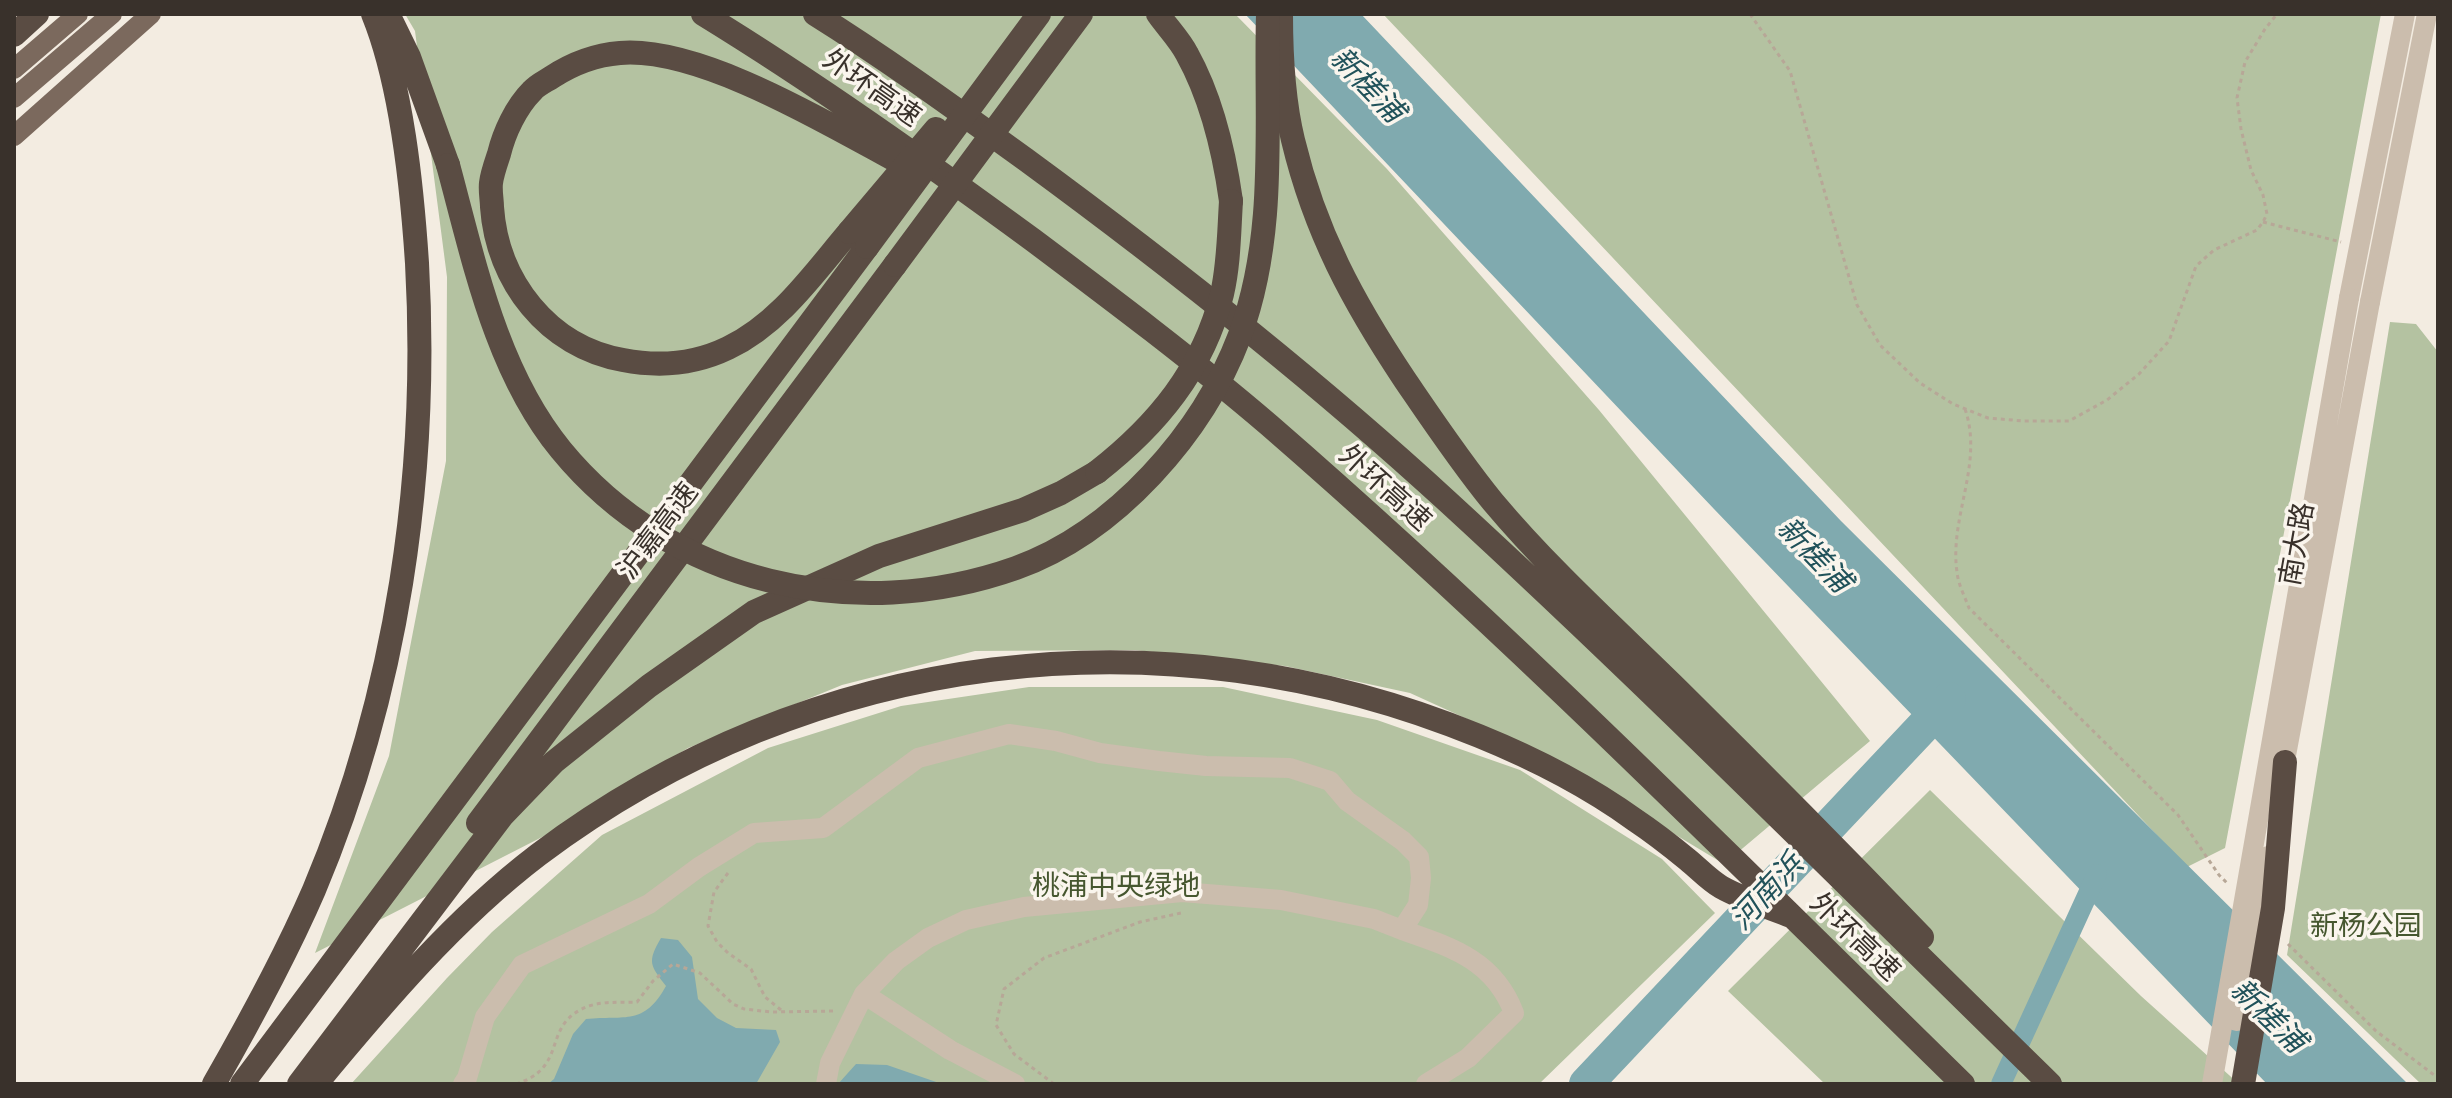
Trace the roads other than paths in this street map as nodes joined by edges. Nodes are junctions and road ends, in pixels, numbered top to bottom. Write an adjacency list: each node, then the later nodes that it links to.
1 (37, 14): 17 (highway)
2 (78, 14): 18 (main road)
3 (112, 14): 19 (main road)
4 (151, 14): 20 (main road)
5 (373, 14): 29 (highway)
6 (388, 14): 13 (highway, bridge)
7 (703, 14): 21 (highway, 外环高速)
8 (815, 14): 24 (highway, 外环高速)
9 (1033, 14): 22 (highway, bridge)
10 (1039, 14): 22 (highway, 沪嘉高速, bridge)
11 (1081, 14): 31 (highway, 沪嘉高速, bridge)
12 (1158, 14): 32 (highway, bridge)
13 (1268, 14)
14 (1281, 14): 24 (highway)
15 (2405, 14): 39 (street, 南大路, bridge)
16 (2427, 14): 23 (street, 南大路, bridge)
17 (14, 35)
18 (14, 69)
19 (14, 98)
20 (14, 136)
21 (949, 178): 22 (highway); 25 (highway, 外环高速)
22 (858, 239): 30 (highway, 沪嘉高速)
23 (2285, 762): 40 (street, 南大路, bridge); 41 (highway, bridge)
24 (1789, 814): 28 (highway, 外环高速)
25 (1791, 916): 33 (highway); 38 (highway, 外环高速)
26 (1402, 930): 27 (street); 34 (street); 37 (street)
27 (860, 1002): 35 (street); 36 (street)
28 (2045, 1079)
29 (214, 1084)
30 (242, 1084)
31 (283, 1084)
32 (299, 1084)
33 (316, 1084)
34 (463, 1084)
35 (826, 1084)
36 (1015, 1084)
37 (1426, 1084)
38 (1963, 1084)
39 (2212, 1084)
40 (2226, 1084)
41 (2243, 1084)

